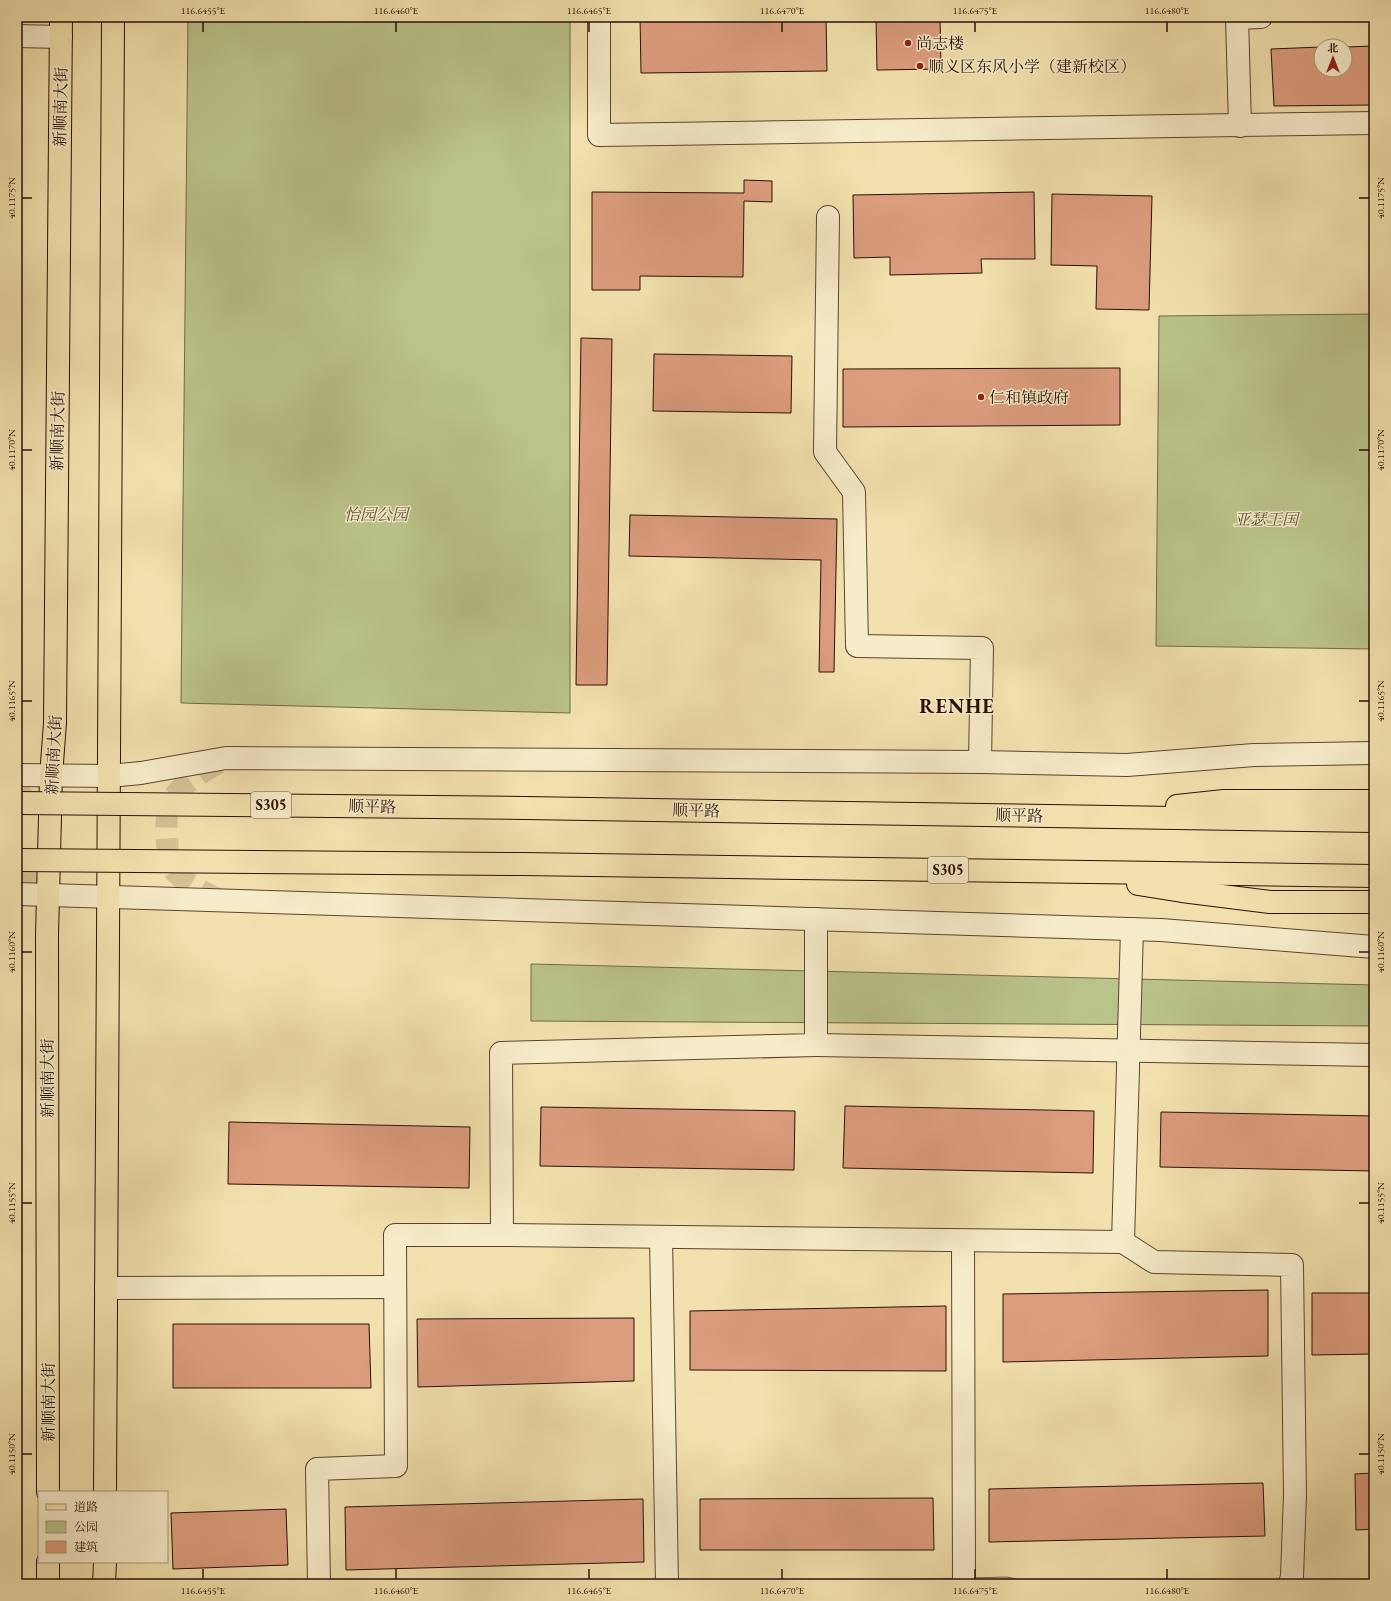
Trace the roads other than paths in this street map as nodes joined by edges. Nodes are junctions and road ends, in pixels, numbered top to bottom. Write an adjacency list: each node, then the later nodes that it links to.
1 (113, 17): 14 (main road)
2 (599, 17): 8 (street)
3 (1237, 17): 4 (street); 8 (street)
4 (1261, 17)
5 (61, 27): 6 (street); 13 (main road, 新顺南大街)
6 (17, 36)
7 (1374, 124): 8 (street)
8 (1240, 126)
9 (828, 216): 11 (street)
10 (1374, 753): 11 (street)
11 (980, 762): 14 (street)
12 (17, 775): 13 (street)
13 (51, 776): 14 (street); 23 (main road, 新顺南大街)
14 (109, 776): 24 (main road)
15 (1374, 801): 17 (main road)
16 (17, 802): 17 (main road, 顺平路 / S305, bridge)
17 (1083, 816): 18 (main road, 顺平路 / S305)
18 (1374, 821)
19 (17, 860): 20 (main road, S305, bridge)
20 (1072, 872): 21 (main road, S305); 25 (main road)
21 (1374, 876)
22 (17, 894): 23 (street)
23 (48, 896): 24 (street); 38 (main road, 新顺南大街)
24 (107, 897): 26 (street); 37 (main road)
25 (1374, 902)
26 (816, 919): 27 (street); 29 (street)
27 (1132, 930): 28 (street); 30 (street)
28 (1374, 947)
29 (816, 1045): 30 (street); 32 (street)
30 (1128, 1050): 31 (street); 35 (street)
31 (1374, 1055)
32 (502, 1235): 33 (street); 36 (street)
33 (661, 1237): 34 (street); 45 (street)
34 (963, 1241): 35 (street); 46 (street)
35 (1124, 1242): 47 (street)
36 (395, 1287): 37 (street); 44 (street)
37 (106, 1288): 39 (main road)
38 (48, 1491)
39 (105, 1491)
40 (48, 1563): 42 (main road)
41 (105, 1563): 43 (main road)
42 (48, 1584)
43 (104, 1584)
44 (319, 1584)
45 (667, 1584)
46 (964, 1584)
47 (1290, 1584)

